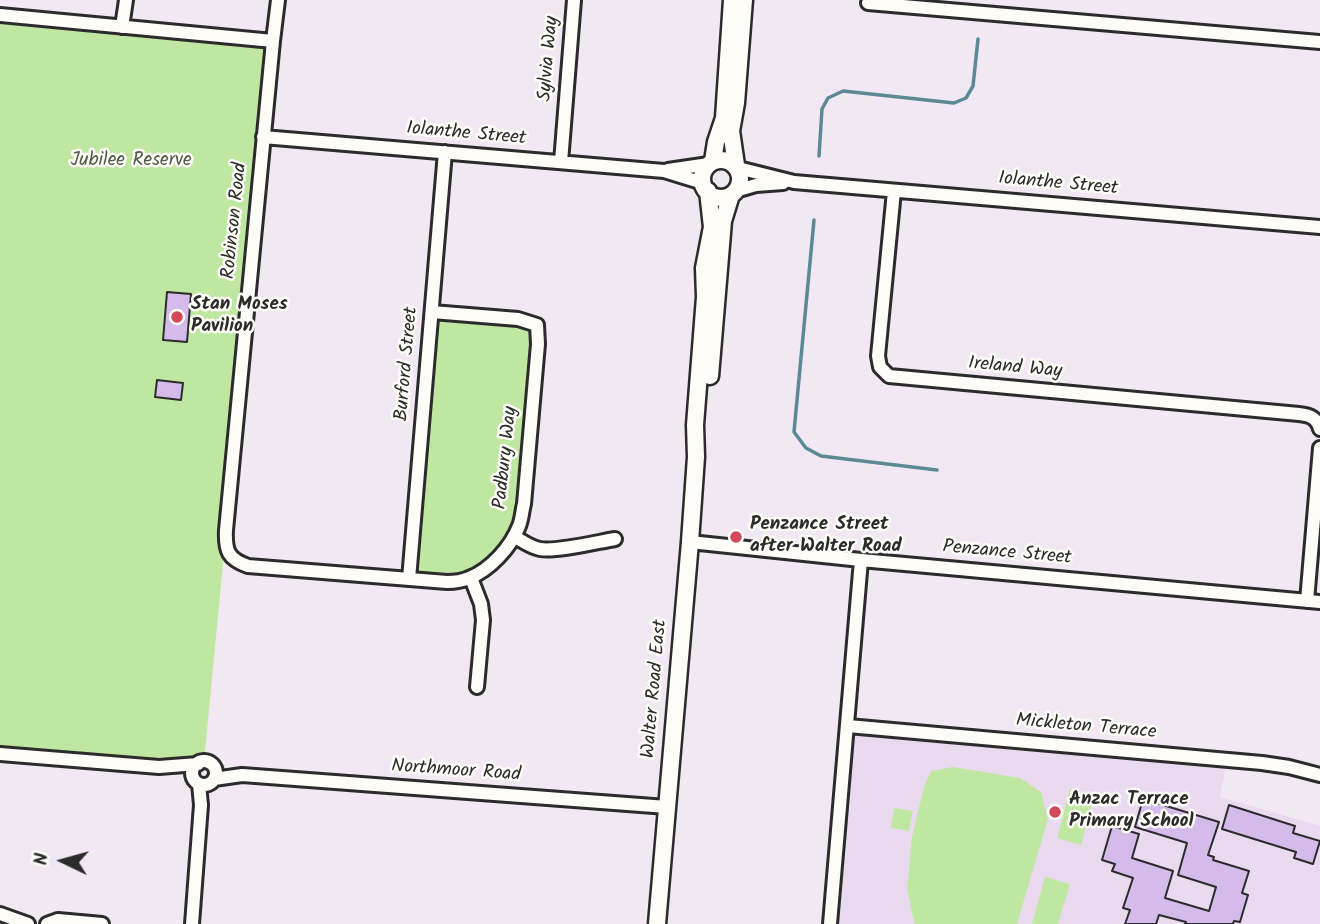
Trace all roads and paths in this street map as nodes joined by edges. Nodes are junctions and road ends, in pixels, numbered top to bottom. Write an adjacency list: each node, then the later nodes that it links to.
1 (126, 0): 9 (street)
2 (278, 0): 10 (street, Robinson Road)
3 (574, 0): 14 (street, Sylvia Way)
4 (732, 0): 15 (main road)
5 (744, 0): 16 (main road)
6 (868, 3): 7 (street)
7 (907, 3): 11 (street)
8 (0, 15): 9 (street)
9 (122, 27): 10 (street)
10 (273, 41): 12 (street, Robinson Road)
11 (1320, 42)
12 (264, 137): 13 (street, Iolanthe Street); 32 (street, Robinson Road)
13 (445, 152): 14 (street, Iolanthe Street); 23 (street, Burford Street)
14 (561, 162): 17 (street, Iolanthe Street)
15 (711, 162): 16 (main road); 17 (street, Iolanthe Street); 19 (main road)
16 (737, 167): 18 (street, Iolanthe Street); 21 (main road)
17 (664, 171): 19 (street, Iolanthe Street)
18 (794, 182): 20 (street, Iolanthe Street); 21 (street, Iolanthe Street)
19 (706, 187): 21 (main road); 26 (main road, Walter Road East)
20 (894, 191): 22 (street, Iolanthe Street); 24 (street, Ireland Way)
21 (733, 193): 26 (main road, Walter Road East)
22 (1320, 227)
23 (432, 312): 27 (street, Padbury Way); 32 (street, Burford Street)
24 (1320, 429)
25 (1320, 448): 33 (street)
26 (696, 457): 29 (main road, Walter Road East)
27 (514, 536): 28 (street); 31 (street, Padbury Way)
28 (615, 539)
29 (690, 542): 30 (street, Penzance Street); 43 (main road, Walter Road East)
30 (861, 560): 33 (street, Penzance Street); 35 (street)
31 (471, 578): 32 (street); 34 (street)
32 (409, 579)
33 (1313, 602)
34 (477, 687)
35 (848, 726): 41 (street, Mickleton Terrace); 50 (street)
36 (0, 754): 39 (street)
37 (198, 764): 38 (street); 39 (street); 42 (street)
38 (211, 764): 40 (street); 42 (street)
39 (159, 766): 42 (street)
40 (242, 775): 42 (street); 43 (street, Northmoor Road)
41 (1320, 775)
42 (203, 781): 48 (street)
43 (667, 807): 49 (main road, Walter Road East)
44 (0, 914): 45 (street)
45 (28, 924)
46 (47, 924): 47 (street)
47 (103, 924)
48 (192, 924)
49 (657, 924)
50 (830, 924)

